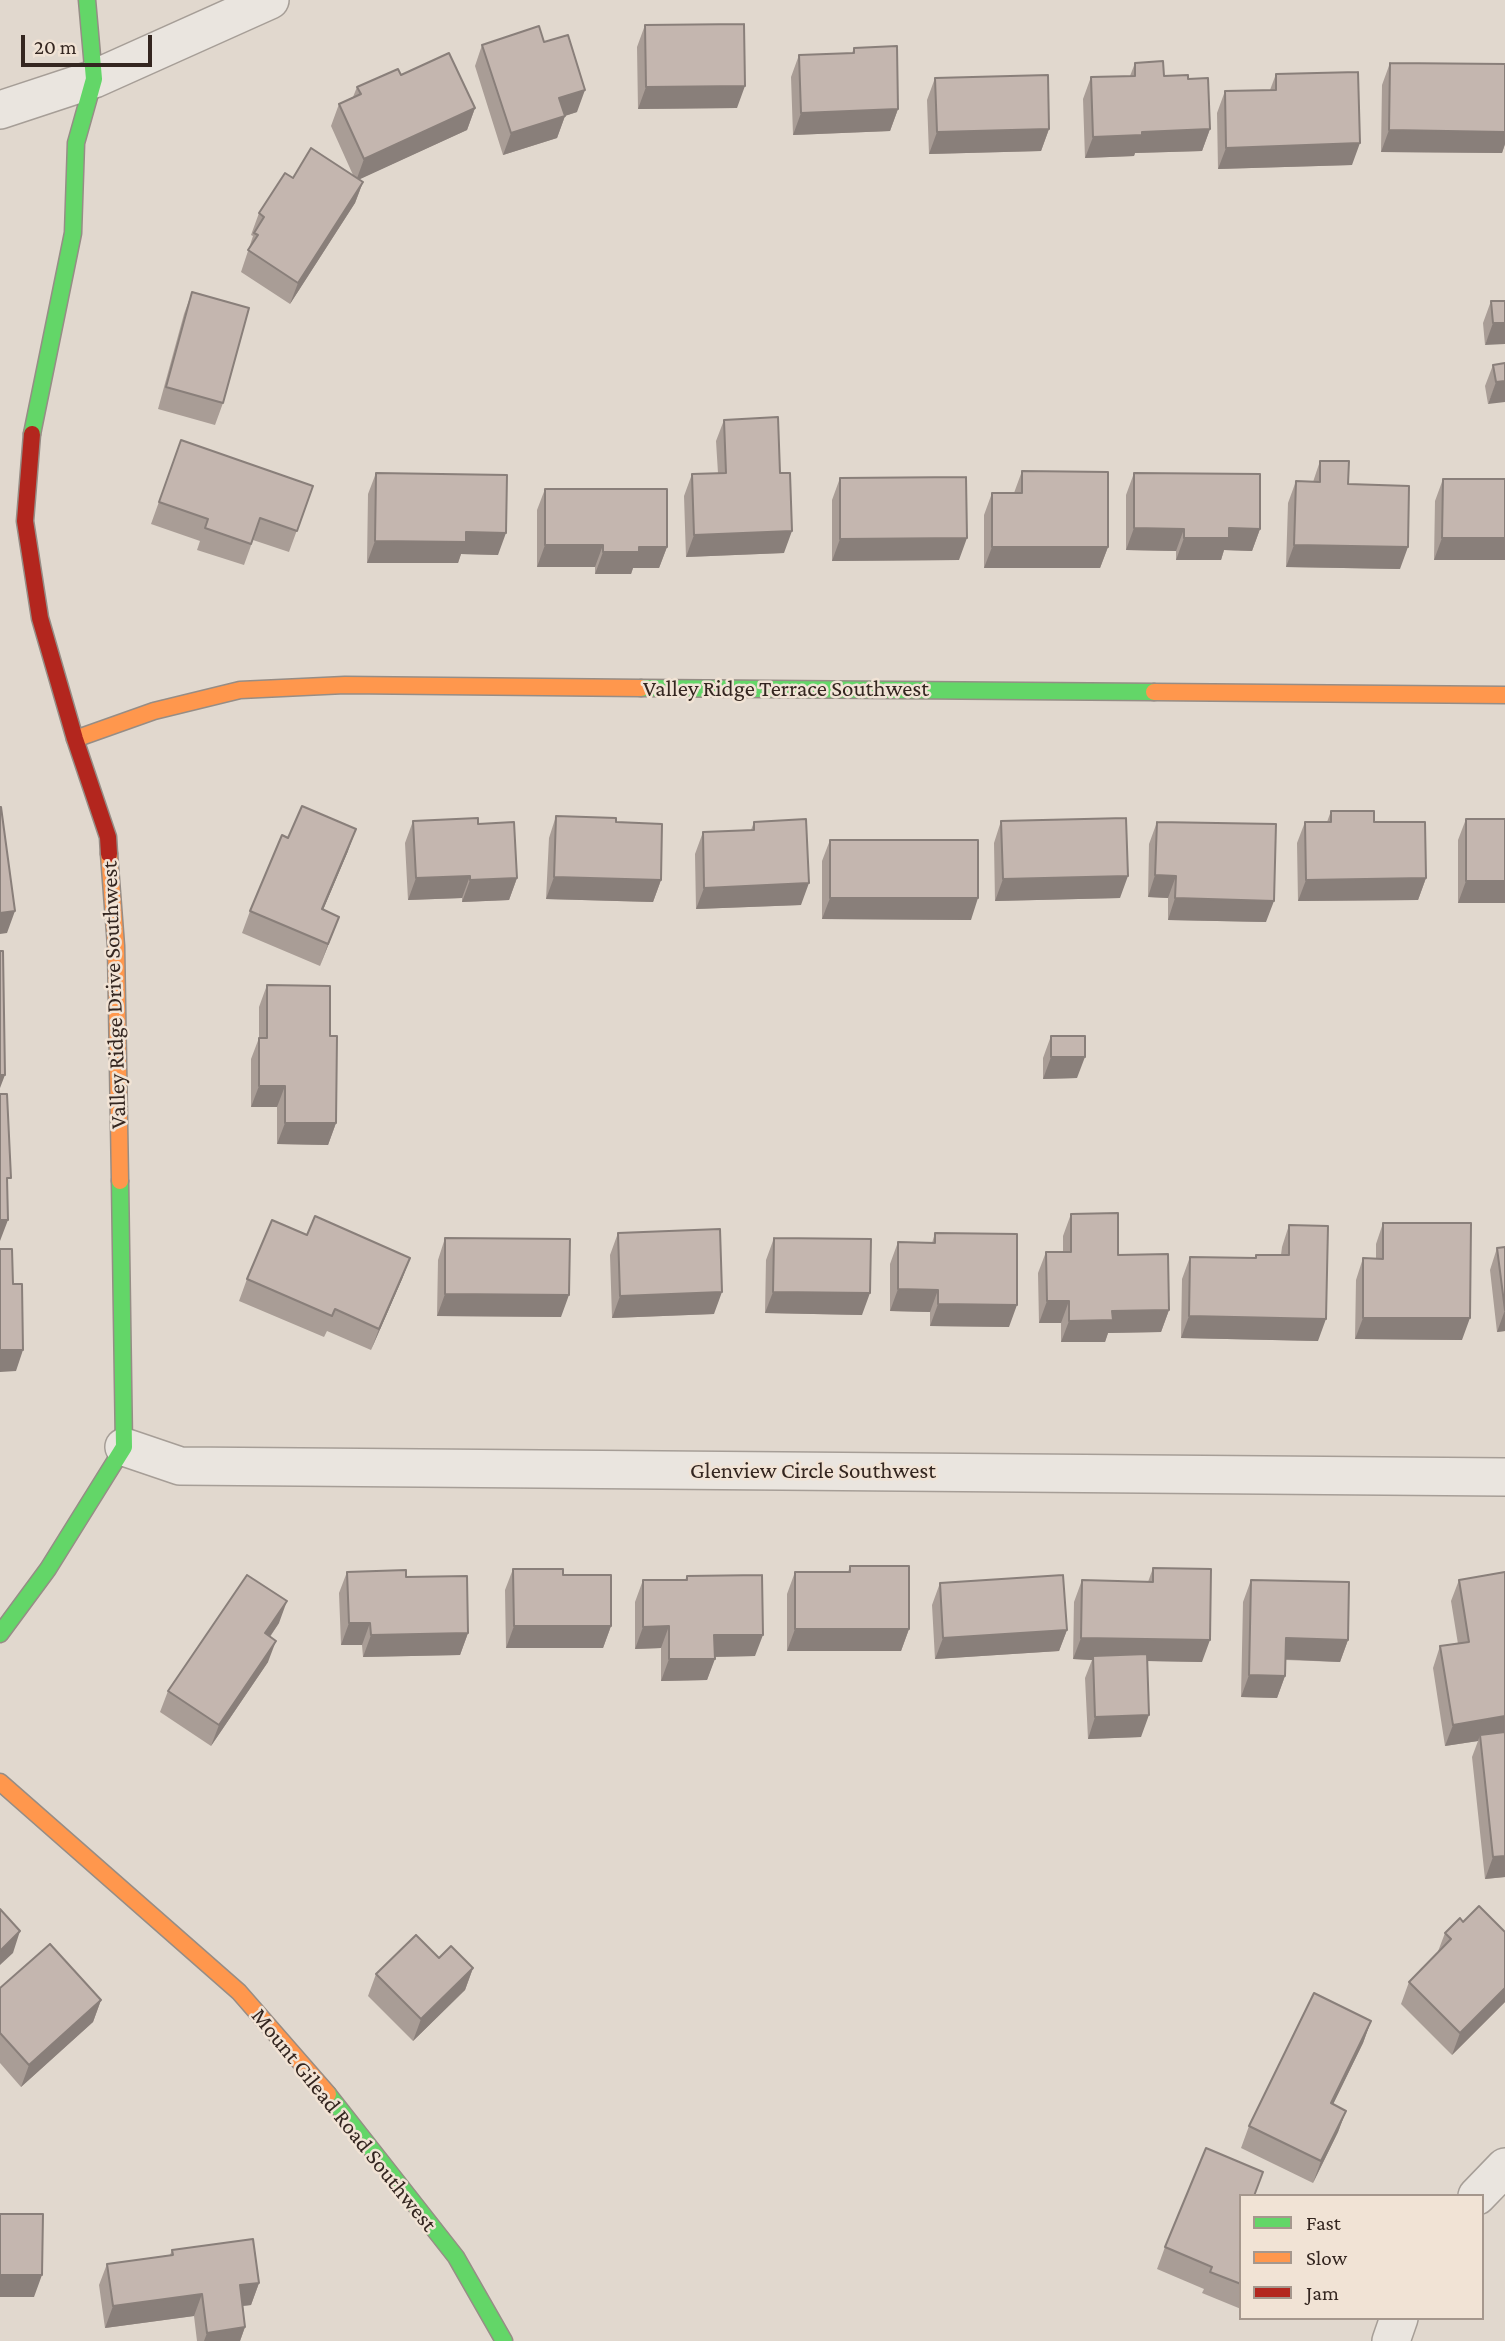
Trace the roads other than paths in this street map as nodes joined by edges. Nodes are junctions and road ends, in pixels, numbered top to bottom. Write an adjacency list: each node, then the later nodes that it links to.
1 (87, 0): 3 (street, Valley Ridge Drive Southwest)
2 (270, 0): 3 (street)
3 (94, 79): 4 (street); 6 (street, Valley Ridge Drive Southwest)
4 (0, 110)
5 (1505, 695): 6 (street, Valley Ridge Terrace Southwest)
6 (75, 739): 7 (street, Valley Ridge Drive Southwest)
7 (124, 1447): 8 (street, Glenview Circle Southwest); 9 (street)
8 (1505, 1477)
9 (0, 1634)
10 (0, 1782): 14 (street, Mount Gilead Road Southwest)
11 (1505, 2167): 12 (street)
12 (1479, 2194)
13 (1398, 2320): 15 (street)
14 (504, 2341)
15 (1391, 2341)

